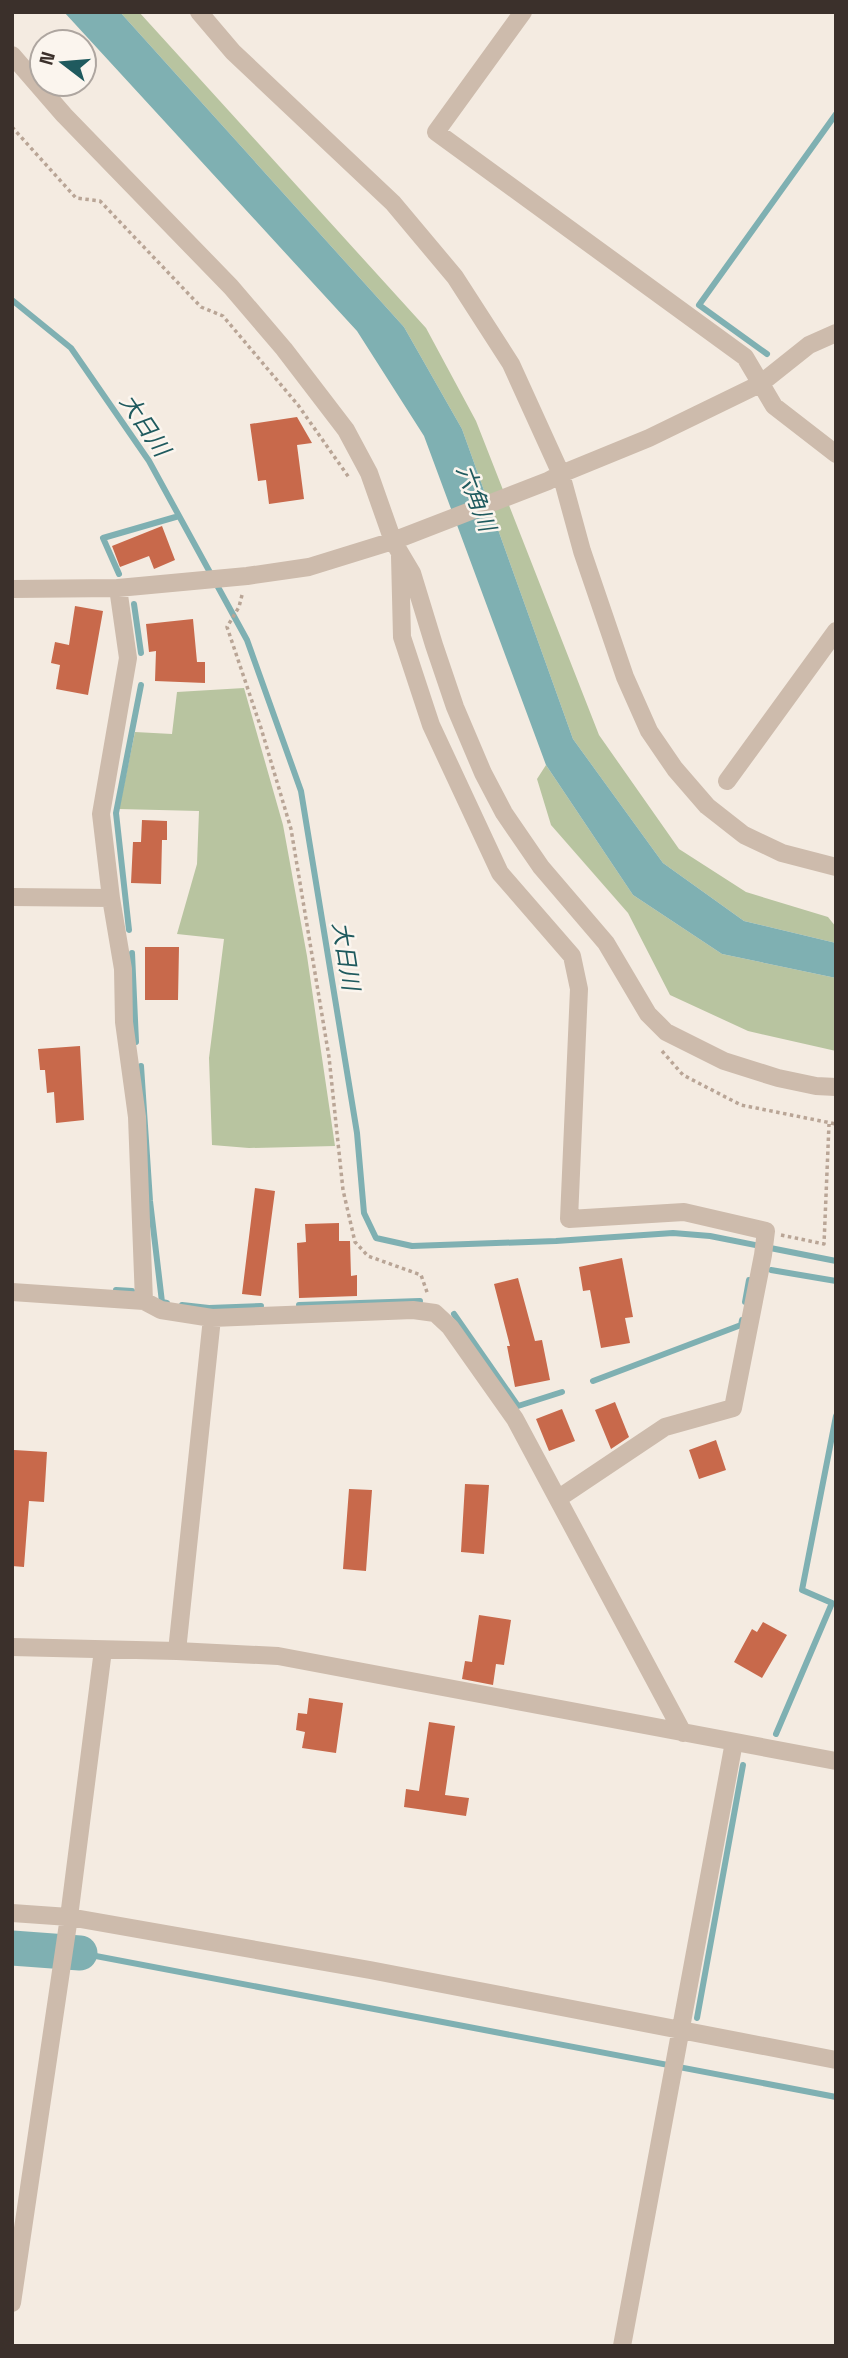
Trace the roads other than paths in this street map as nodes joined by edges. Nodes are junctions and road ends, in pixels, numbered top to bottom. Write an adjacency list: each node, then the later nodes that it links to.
1 (200, 12): 7 (street)
2 (523, 12): 5 (street)
3 (12, 55): 8 (street)
4 (836, 333): 5 (street)
5 (760, 384): 6 (street); 7 (street)
6 (836, 454)
7 (554, 477): 8 (street); 13 (street)
8 (399, 544): 9 (street); 16 (street); 20 (street)
9 (118, 588): 10 (street); 15 (street)
10 (12, 589)
11 (836, 631): 12 (street)
12 (727, 780)
13 (836, 867)
14 (12, 897): 15 (street)
15 (111, 898): 18 (street)
16 (836, 1087)
17 (12, 1292): 18 (street)
18 (144, 1301): 19 (street)
19 (212, 1318): 20 (street); 23 (street)
20 (559, 1498): 24 (street)
21 (12, 1647): 22 (street)
22 (103, 1650): 23 (street); 28 (street)
23 (177, 1651): 24 (street)
24 (683, 1733): 25 (street)
25 (734, 1742): 26 (street); 29 (street)
26 (836, 1761)
27 (12, 1913): 28 (street)
28 (69, 1917): 29 (street); 31 (street)
29 (681, 2032): 30 (street); 32 (street)
30 (836, 2060)
31 (12, 2304)
32 (622, 2346)

